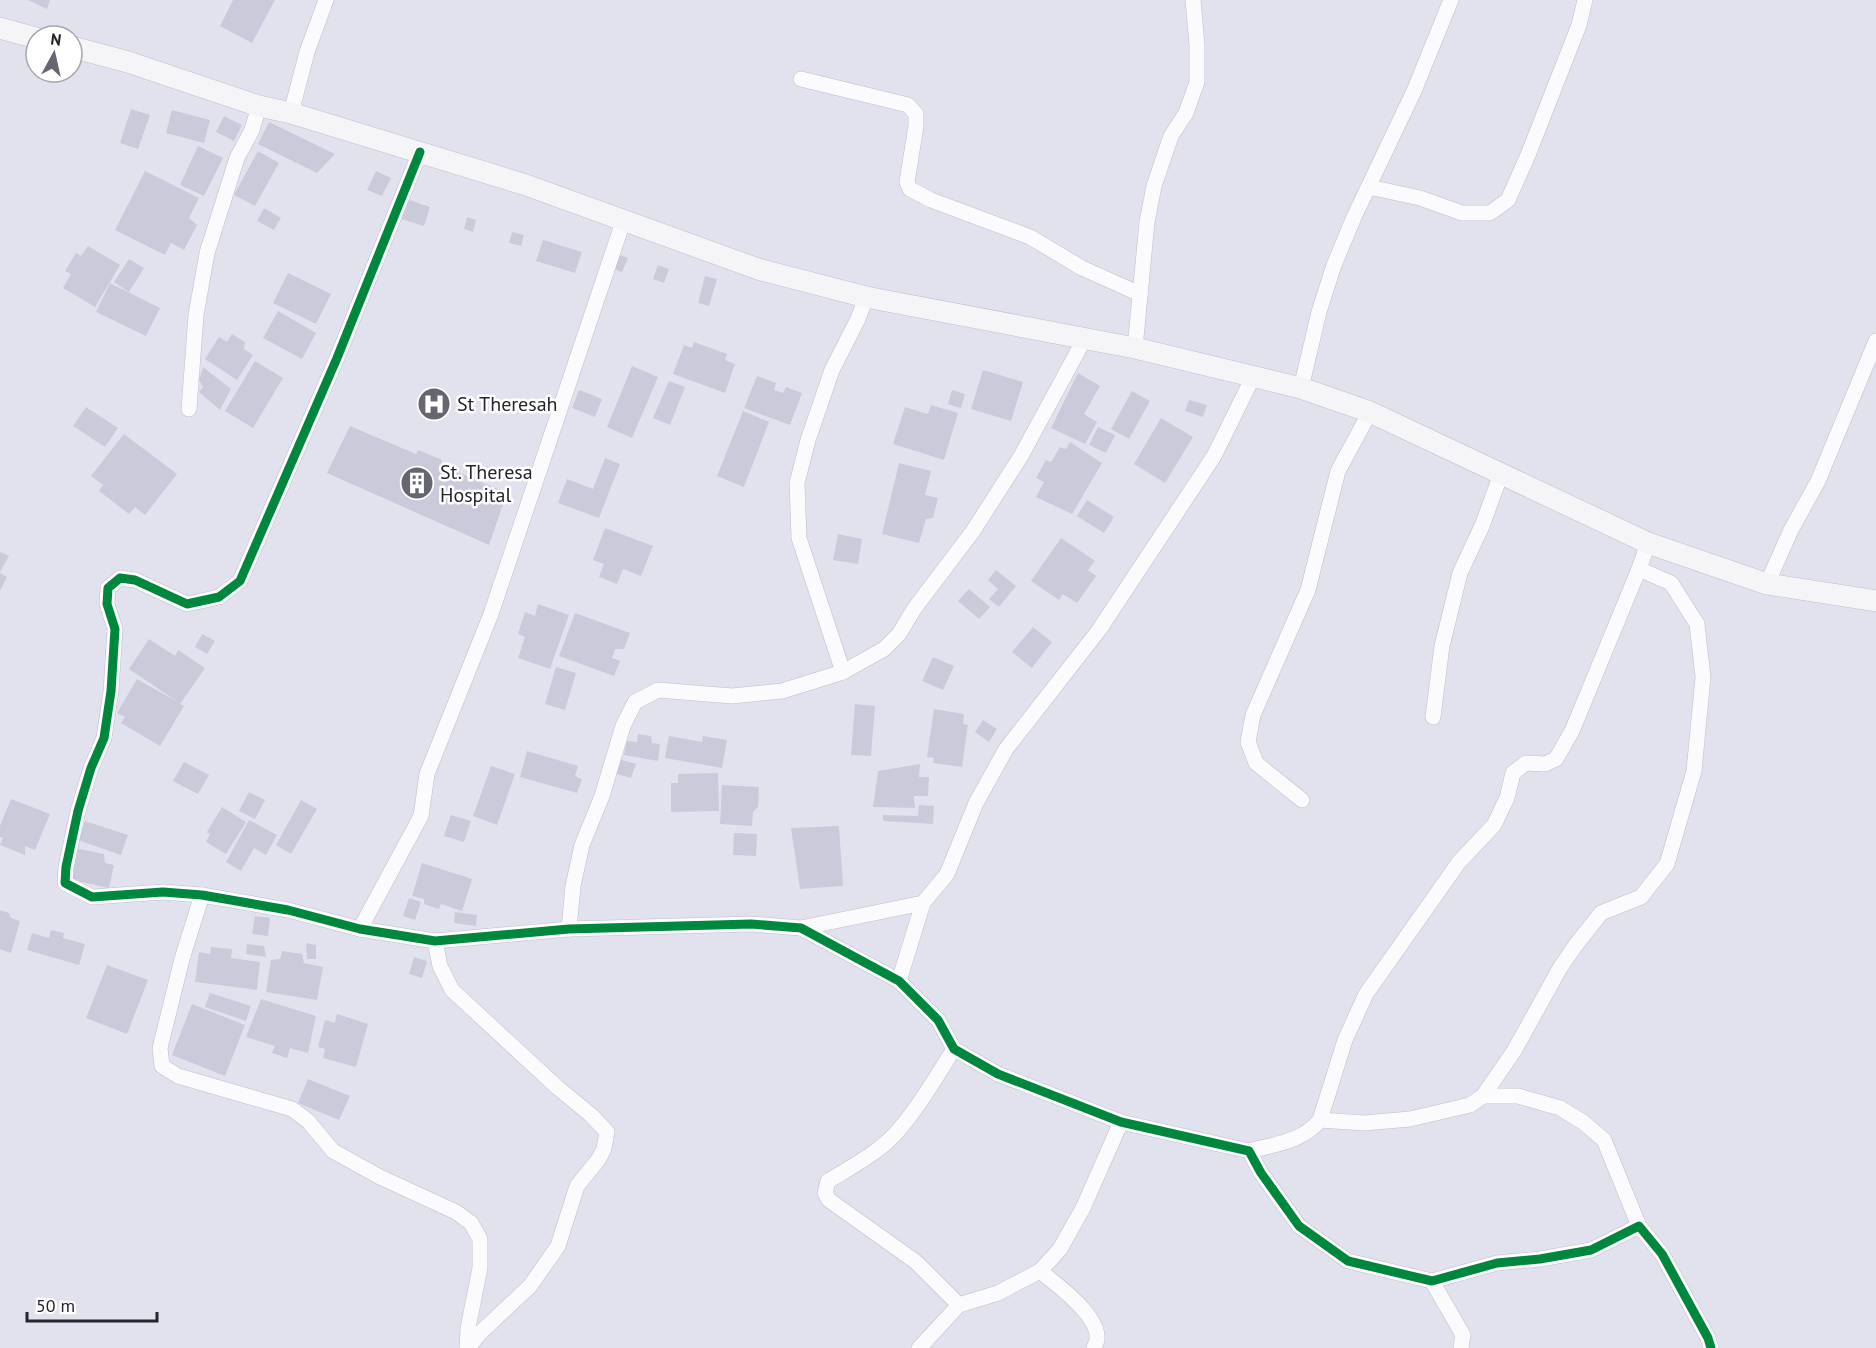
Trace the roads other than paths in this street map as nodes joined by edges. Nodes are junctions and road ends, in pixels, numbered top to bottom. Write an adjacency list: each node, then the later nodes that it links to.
1 (326, 0): 10 (street)
2 (1193, 0): 14 (street)
3 (1451, 0): 12 (street)
4 (1585, 0): 12 (street)
5 (0, 28): 6 (street)
6 (24, 35)
7 (84, 50): 9 (street)
8 (801, 79): 14 (street)
9 (259, 106): 10 (street); 21 (street)
10 (291, 113): 11 (street)
11 (420, 152): 13 (street); 31 (street)
12 (1369, 187): 20 (street)
13 (624, 219): 15 (street); 34 (street)
14 (1140, 294): 18 (street)
15 (866, 297): 16 (street); 28 (street)
16 (1085, 338): 18 (street); 28 (street)
17 (1876, 341): 26 (street)
18 (1135, 348): 19 (street)
19 (1253, 377): 20 (street); 32 (street)
20 (1301, 388): 22 (street)
21 (189, 409)
22 (1370, 412): 23 (street); 30 (street)
23 (1501, 474): 24 (street); 29 (street)
24 (1648, 543): 25 (street); 26 (street)
25 (1640, 569): 39 (street); 40 (street)
26 (1767, 584): 27 (street)
27 (1876, 601)
28 (843, 672): 35 (street)
29 (1433, 717)
30 (1302, 800)
31 (202, 895): 34 (street); 47 (street)
32 (923, 903): 33 (street); 37 (street)
33 (801, 928): 35 (street); 37 (street)
34 (360, 929): 36 (street)
35 (569, 929): 36 (street)
36 (435, 941): 47 (street)
37 (899, 981): 38 (street)
38 (954, 1049): 41 (street); 46 (street)
39 (1483, 1096): 40 (street); 43 (street)
40 (1320, 1120): 42 (street)
41 (1121, 1122): 42 (street); 44 (street)
42 (1249, 1150): 45 (street)
43 (1639, 1226): 45 (street); 51 (street)
44 (1040, 1271): 46 (street); 49 (street)
45 (1432, 1281): 50 (street)
46 (960, 1305): 48 (street)
47 (467, 1348)
48 (919, 1348)
49 (1094, 1348)
50 (1461, 1348)
51 (1711, 1348)

